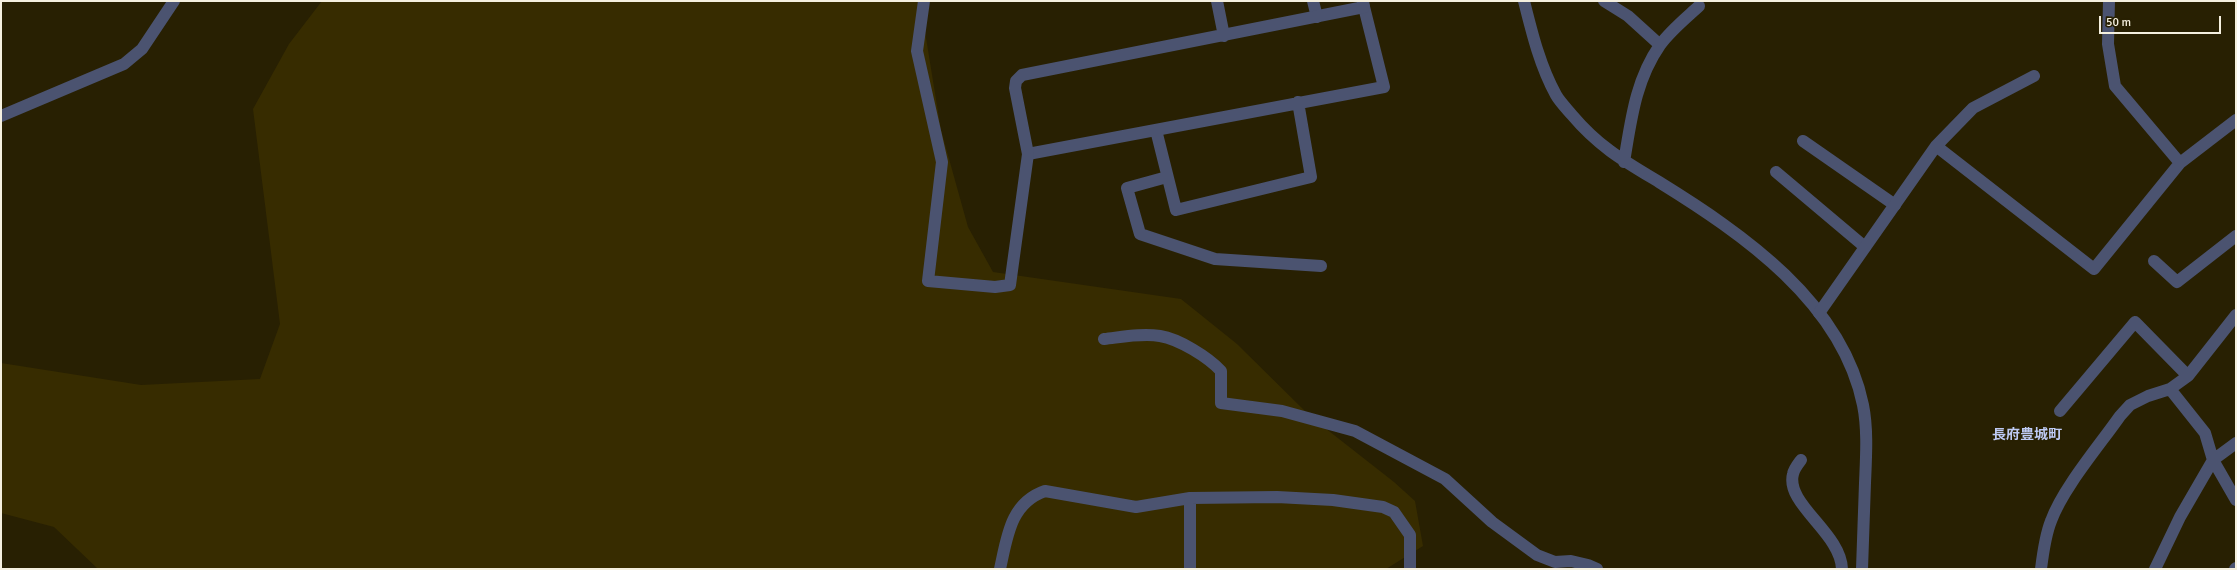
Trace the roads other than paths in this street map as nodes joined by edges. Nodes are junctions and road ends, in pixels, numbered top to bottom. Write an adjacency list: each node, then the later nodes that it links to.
1 (174, 1): 15 (street)
2 (924, 1): 20 (street)
3 (1217, 1): 11 (street)
4 (1313, 1): 10 (street)
5 (1524, 1): 21 (street)
6 (1604, 1): 12 (street)
7 (2109, 1): 22 (street)
8 (1363, 4): 10 (street); 14 (street)
9 (1699, 6): 12 (street)
10 (1317, 17): 11 (street)
11 (1224, 36): 20 (street)
12 (1660, 45): 21 (street)
13 (2034, 76): 19 (street)
14 (1298, 102): 17 (street); 24 (street)
15 (1, 116)
16 (2236, 120): 22 (street)
17 (1156, 130): 20 (street); 24 (street)
18 (1803, 141): 25 (street)
19 (1936, 146): 22 (street); 25 (street)
20 (1028, 154)
21 (1624, 162): 30 (street)
22 (2180, 163)
23 (1776, 172): 27 (street)
24 (1167, 177): 29 (street)
25 (1894, 205): 27 (street)
26 (2236, 236): 28 (street)
27 (1865, 247): 30 (street)
28 (2154, 261)
29 (1321, 266)
30 (1819, 313): 46 (street)
31 (2236, 315): 33 (street)
32 (1104, 339): 44 (street)
33 (2188, 376): 34 (street); 35 (street)
34 (2170, 389): 38 (street); 47 (street)
35 (2060, 411)
36 (2236, 443): 38 (street)
37 (1801, 460): 45 (street)
38 (2213, 460): 40 (street); 48 (street)
39 (1190, 498): 41 (street); 42 (street); 43 (street)
40 (2236, 500)
41 (1000, 569)
42 (1190, 569)
43 (1410, 569)
44 (1597, 569)
45 (1842, 569)
46 (1862, 569)
47 (2041, 569)
48 (2155, 569)

